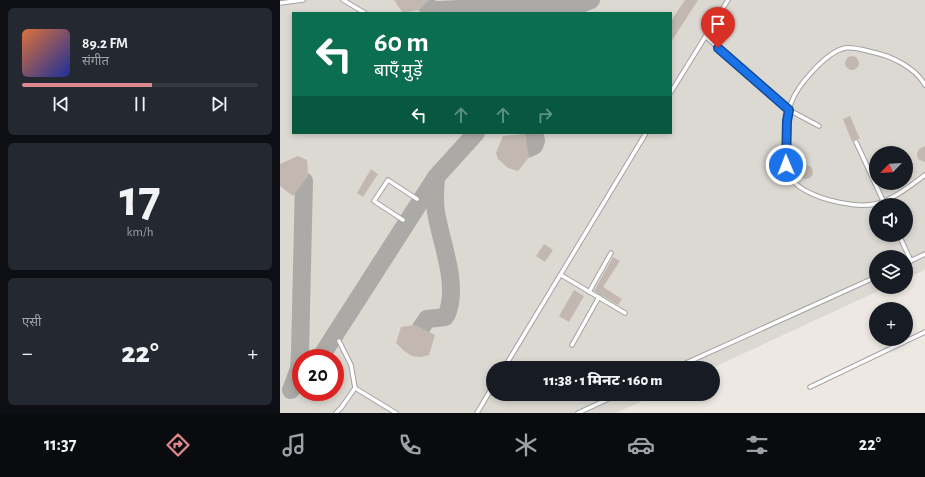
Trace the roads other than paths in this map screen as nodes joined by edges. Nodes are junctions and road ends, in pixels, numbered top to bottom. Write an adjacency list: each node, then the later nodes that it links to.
1 (303, 0): 4 (lane)
2 (343, 0): 5 (lane)
3 (728, 0): 6 (lane)
4 (280, 3)
5 (363, 12)
6 (706, 37): 8 (lane); 9 (lane)
7 (925, 85): 9 (lane)
8 (672, 90)
9 (789, 110): 10 (lane); 17 (lane)
10 (819, 126)
11 (645, 134): 22 (lane)
12 (856, 142): 14 (lane)
13 (925, 175): 15 (lane)
14 (882, 198)
15 (890, 198)
16 (417, 199): 18 (lane)
17 (869, 204)
18 (403, 220)
19 (611, 253): 24 (lane)
20 (925, 254): 21 (lane)
21 (913, 260)
22 (561, 275): 24 (lane); 30 (lane)
23 (869, 280): 31 (lane)
24 (589, 292): 25 (lane)
25 (599, 298): 26 (lane); 29 (lane)
26 (625, 313)
27 (925, 332): 32 (lane)
28 (339, 341): 33 (lane)
29 (572, 345)
30 (508, 361)
31 (690, 361)
32 (810, 387)
33 (355, 388): 36 (lane); 37 (lane)
34 (486, 398): 38 (lane)
35 (604, 401): 39 (lane)
36 (336, 413)
37 (396, 413)
38 (477, 413)
39 (578, 413)

